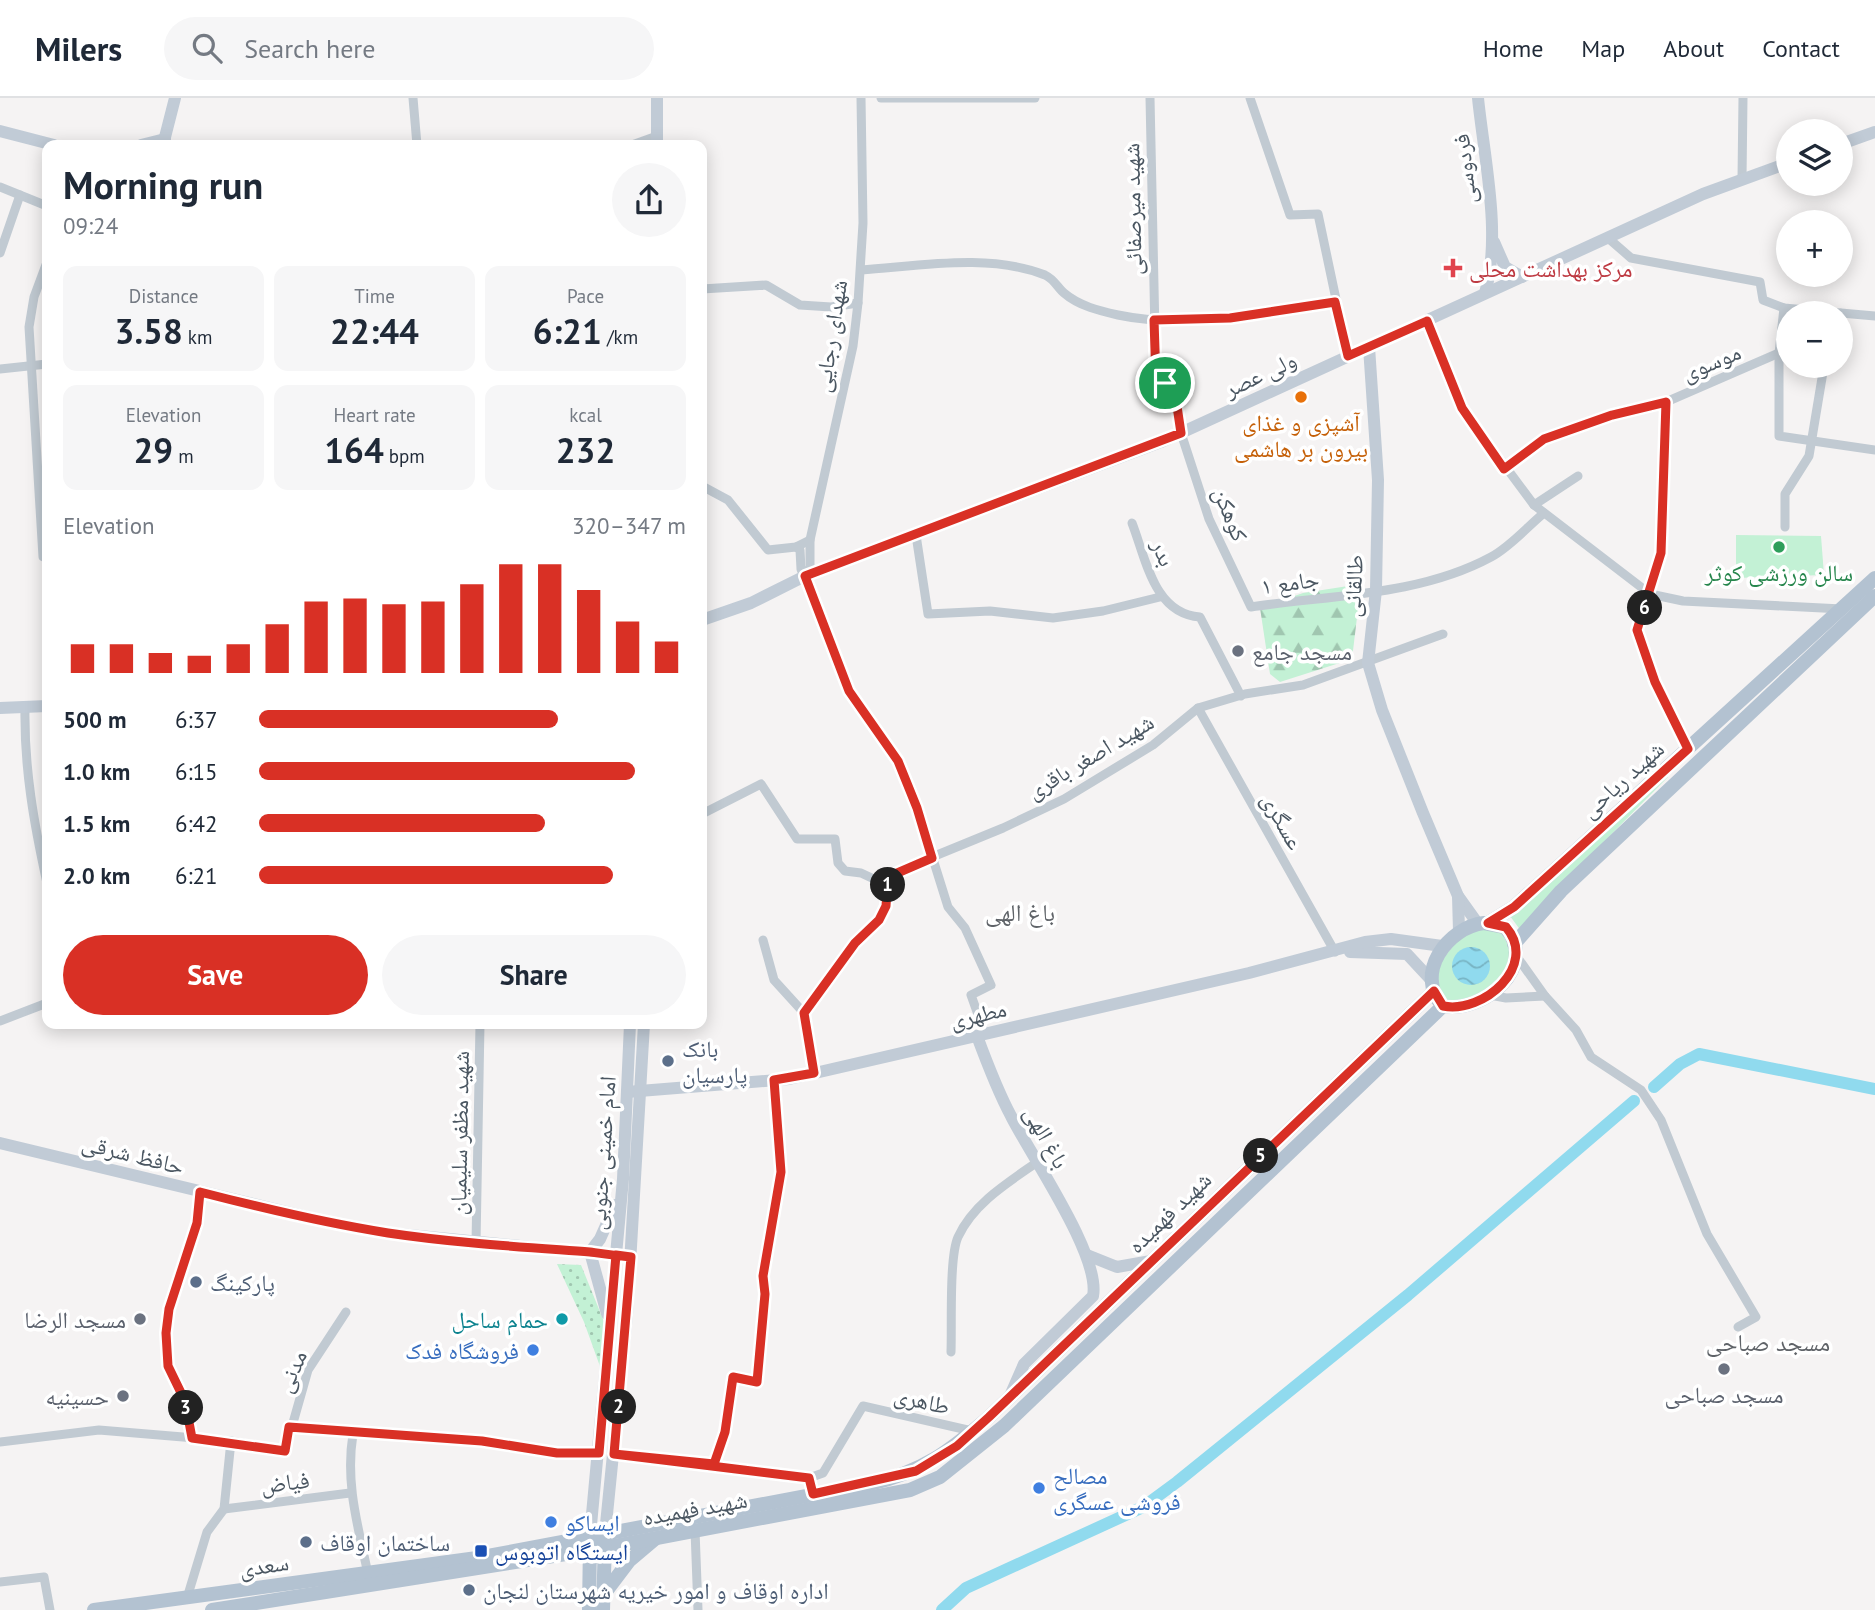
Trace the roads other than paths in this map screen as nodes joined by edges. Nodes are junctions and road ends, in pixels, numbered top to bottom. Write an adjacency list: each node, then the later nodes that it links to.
1 (175, 98): 13 (street)
2 (413, 98): 14 (street)
3 (657, 98): 15 (street)
4 (861, 98): 26 (street, شهدای رجایی)
5 (881, 98): 6 (street)
6 (1035, 98)
7 (1150, 98): 36 (street, شهید میرصفائی)
8 (1250, 98): 31 (street)
9 (1478, 98): 23 (street, فردوسی)
10 (1743, 98): 19 (street)
11 (0, 131): 17 (street)
12 (1875, 132): 16 (street)
13 (164, 140)
14 (417, 140)
15 (657, 140)
16 (1853, 140)
17 (42, 142)
18 (1776, 167): 19 (street, ولی عصر)
19 (1742, 180): 24 (street, ولی عصر)
20 (0, 187): 21 (street)
21 (20, 195): 22 (street); 25 (street)
22 (42, 204)
23 (1491, 235): 28 (street, فردوسی); 30 (street, فردوسی)
24 (1608, 238): 28 (street, ولی عصر); 33 (street)
25 (0, 253)
26 (861, 270): 32 (street, شهدای رجایی); 36 (street)
27 (42, 276): 42 (street)
28 (1522, 277): 30 (street, ولی عصر)
29 (707, 289): 32 (street)
30 (1485, 293): 37 (street, ولی عصر)
31 (1335, 302): 36 (street); 40 (street)
32 (858, 303): 58 (street, شهدای رجایی)
33 (1776, 305)
34 (1853, 314): 35 (street)
35 (1875, 316)
36 (1154, 320): 47 (street, شهید میرصفائی)
37 (1427, 321): 38 (street, ولی عصر); 50 (street)
38 (1369, 347): 40 (street, ولی عصر); 63 (street, طالقانی)
39 (1776, 355): 46 (street, موسوی)
40 (1348, 356): 47 (street, ولی عصر)
41 (42, 364): 42 (street)
42 (30, 365): 43 (street); 59 (street)
43 (0, 369)
44 (1779, 378): 48 (street)
45 (1822, 378): 48 (street)
46 (1666, 402): 50 (street, موسوی); 64 (street)
47 (1181, 433): 57 (street, ولی عصر); 67 (street, کوهکن)
48 (1813, 439): 49 (street); 56 (street)
49 (1875, 450)
50 (1504, 469): 53 (street)
51 (1578, 476): 53 (street)
52 (707, 489): 60 (street)
53 (1534, 505): 54 (street)
54 (1544, 513): 63 (street, جامع ۱); 64 (street)
55 (1132, 523): 66 (street, بدر)
56 (1785, 527)
57 (916, 535): 61 (street, ولی عصر); 66 (street)
58 (810, 540): 60 (street); 61 (street, شهدای رجایی)
59 (42, 542)
60 (796, 547): 61 (street)
61 (805, 576): 69 (street, ولی عصر); 79 (street)
62 (1875, 578): 68 (main road, شهید ریاحی)
63 (1376, 590): 67 (street, جامع ۱); 71 (street, طالقانی)
64 (1650, 594): 68 (street); 77 (street)
65 (1875, 596): 87 (main road, شهید ریاحی)
66 (1160, 597): 72 (street)
67 (1251, 607)
68 (1843, 609): 77 (main road, شهید ریاحی)
69 (707, 618)
70 (1443, 634): 71 (street, شهید اصغر باقری)
71 (1368, 663): 72 (street, شهید اصغر باقری); 82 (street, طالقانی)
72 (1241, 695): 76 (street, شهید اصغر باقری)
73 (42, 706): 75 (street)
74 (0, 708): 75 (street)
75 (25, 708): 80 (street)
76 (1198, 708): 79 (street, شهید اصغر باقری); 88 (street, عسگری)
77 (1688, 749): 83 (main road, شهید ریاحی)
78 (707, 811): 81 (street)
79 (932, 858): 81 (street, شهید اصغر باقری); 99 (street)
80 (42, 859)
81 (888, 877): 94 (street)
82 (1458, 896): 83 (street); 84 (street)
83 (1483, 923): 84 (main road); 87 (main road)
84 (1459, 931): 86 (main road)
85 (764, 940): 94 (street)
86 (1442, 946): 88 (street); 89 (main road)
87 (1515, 949): 90 (main road); 91 (street)
88 (1335, 952): 89 (street); 99 (street, مطهری)
89 (1433, 987): 93 (main road); 113 (main road, شهید فهمیده)
90 (1490, 995): 91 (street); 93 (main road)
91 (1545, 996): 116 (street)
92 (42, 1005): 95 (street)
93 (1443, 1006): 132 (main road, شهید فهمیده)
94 (804, 1013): 100 (street)
95 (0, 1021)
96 (481, 1029): 108 (street, شهید مظفر سلیمیان)
97 (630, 1029): 103 (street, امام خمینی جنوبی)
98 (644, 1029): 102 (street, امام خمینی جنوبی)
99 (981, 1035): 100 (street, مطهری); 105 (street, باغ الهی)
100 (814, 1073): 101 (street, مطهری)
101 (774, 1080): 102 (street, مطهری); 127 (street)
102 (641, 1090): 103 (street, مطهری); 112 (street, امام خمینی جنوبی)
103 (627, 1092): 106 (street, امام خمینی جنوبی)
104 (0, 1143): 107 (street, حافظ شرقی)
105 (1036, 1163): 111 (street, باغ الهی); 117 (street)
106 (622, 1179): 109 (street); 110 (street, امام خمینی جنوبی)
107 (200, 1192): 108 (street, حافظ شرقی); 122 (street)
108 (477, 1243): 109 (street, حافظ شرقی)
109 (590, 1252): 110 (street, حافظ شرقی); 115 (street)
110 (616, 1255): 112 (street, حافظ شرقی); 115 (street, امام خمینی جنوبی)
111 (1087, 1255): 113 (street); 118 (street, باغ الهی)
112 (631, 1257): 126 (street, امام خمینی جنوبی)
113 (1151, 1261): 118 (main road, شهید فهمیده)
114 (346, 1312): 119 (street, مدنی)
115 (610, 1325): 125 (street, امام خمینی جنوبی)
116 (1738, 1327)
117 (951, 1352)
118 (1010, 1396): 120 (main road, شهید فهمیده)
119 (289, 1427): 121 (street); 123 (street, مدنی)
120 (972, 1431): 128 (street, طاهری); 130 (main road, شهید فهمیده)
121 (353, 1434): 125 (street); 129 (street)
122 (192, 1438): 123 (street); 124 (street)
123 (231, 1441): 131 (street)
124 (0, 1442)
125 (599, 1453): 134 (street, امام خمینی جنوبی)
126 (614, 1454): 127 (street); 134 (street, امام خمینی جنوبی)
127 (714, 1464): 128 (street)
128 (809, 1478): 130 (street)
129 (350, 1493): 131 (street, فیاض); 135 (street)
130 (813, 1494): 134 (main road, شهید فهمیده)
131 (225, 1509): 138 (street)
132 (695, 1530): 133 (main road, شهید فهمیده); 144 (street)
133 (656, 1538): 134 (main road, شهید فهمیده); 137 (main road)
134 (598, 1542): 135 (main road, سعدی); 137 (main road); 142 (main road)
135 (369, 1580): 138 (main road, سعدی); 141 (main road, سعدی)
136 (0, 1582): 139 (street)
137 (604, 1594): 143 (main road)
138 (186, 1604): 140 (main road, سعدی)
139 (50, 1610)
140 (94, 1610)
141 (212, 1610)
142 (589, 1610)
143 (603, 1610)
144 (698, 1610)

